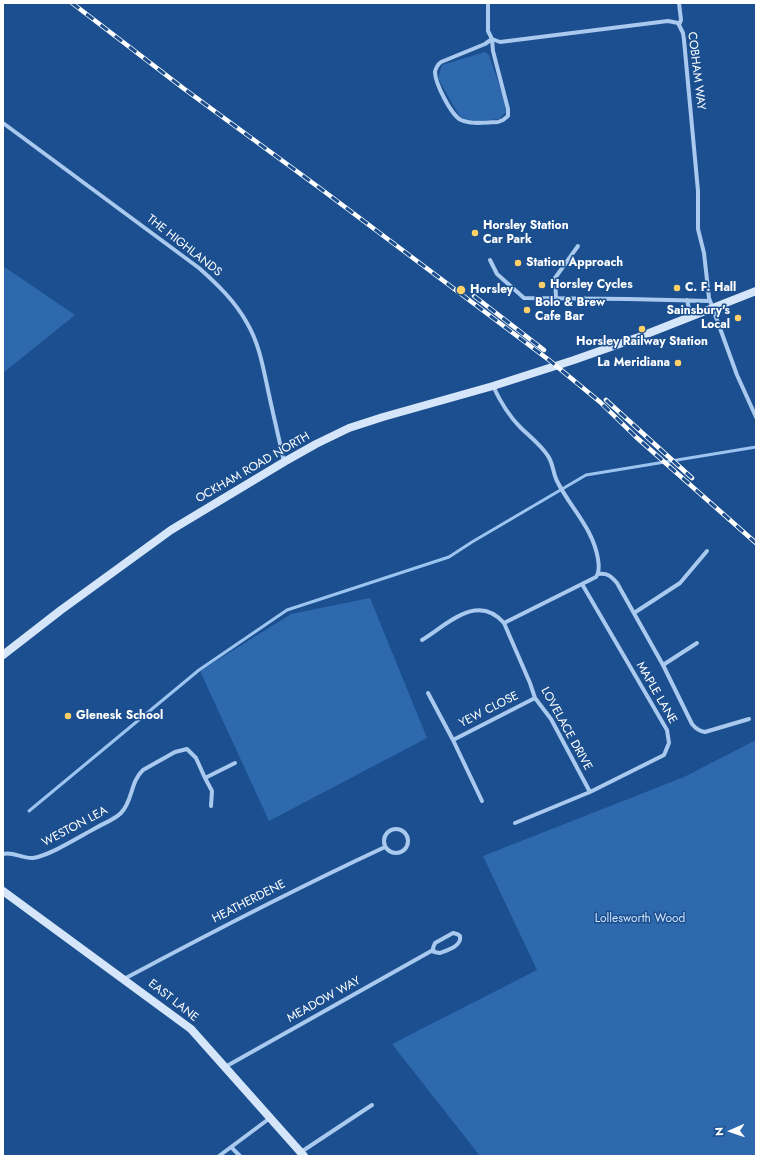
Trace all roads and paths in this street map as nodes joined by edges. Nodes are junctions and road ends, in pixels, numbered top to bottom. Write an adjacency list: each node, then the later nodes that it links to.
1 (488, 3): 4 (street)
2 (679, 3): 3 (street)
3 (679, 25): 4 (street, COBHAM WAY); 11 (street, COBHAM WAY)
4 (492, 39): 4 (street)
5 (3, 123): 15 (street, THE HIGHLANDS)
6 (578, 246): 9 (street)
7 (490, 260): 9 (street)
8 (756, 291): 11 (main road, OCKHAM ROAD NORTH)
9 (556, 298): 10 (street)
10 (687, 300): 11 (street); 12 (street)
11 (711, 305): 12 (main road, OCKHAM ROAD NORTH); 14 (street, COBHAM WAY)
12 (691, 317): 13 (main road, OCKHAM ROAD NORTH)
13 (493, 386): 15 (main road, OCKHAM ROAD NORTH); 17 (street)
14 (756, 417)
15 (284, 462): 23 (main road, OCKHAM ROAD NORTH)
16 (707, 551): 19 (street)
17 (598, 574): 18 (street); 19 (street)
18 (582, 584): 20 (street); 31 (street, MAPLE LANE)
19 (634, 613): 24 (street)
20 (504, 623): 21 (street); 26 (street, LOVELACE DRIVE)
21 (422, 640)
22 (697, 643): 24 (street)
23 (3, 655)
24 (664, 665): 27 (street)
25 (428, 693): 28 (street, YEW CLOSE)
26 (535, 698): 28 (street, YEW CLOSE); 31 (street, LOVELACE DRIVE)
27 (749, 719)
28 (453, 740): 32 (street, YEW CLOSE)
29 (235, 762): 30 (street)
30 (205, 778): 33 (street, WESTON LEA); 36 (street, WESTON LEA)
31 (590, 792): 34 (street, MAPLE LANE)
32 (482, 801)
33 (211, 806)
34 (515, 823)
35 (385, 847): 35 (street); 39 (street, HEATHERDENE)
36 (3, 854)
37 (3, 891): 39 (main road, EAST LANE)
38 (433, 950): 38 (street, MEADOW WAY); 40 (street, MEADOW WAY)
39 (124, 979): 40 (main road, EAST LANE)
40 (225, 1067): 42 (main road, EAST LANE)
41 (372, 1105): 44 (street)
42 (270, 1118): 43 (street); 44 (main road, EAST LANE)
43 (231, 1147): 45 (street); 46 (street)
44 (302, 1154)
45 (219, 1156)
46 (240, 1156)

